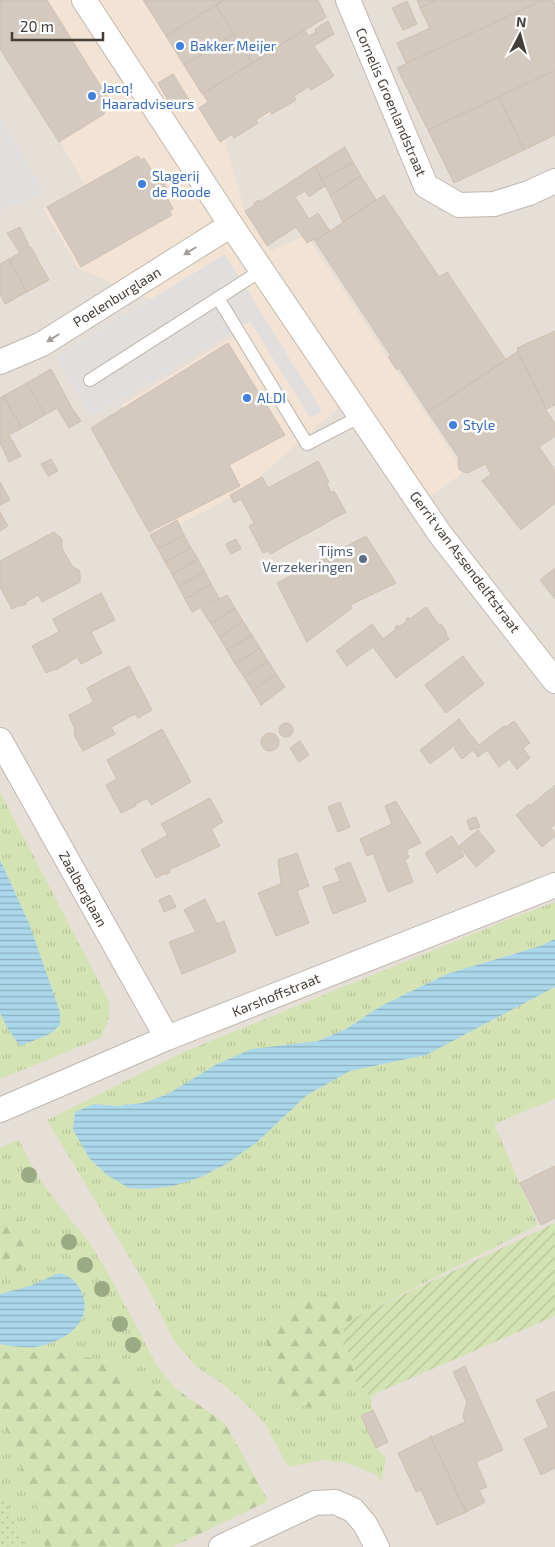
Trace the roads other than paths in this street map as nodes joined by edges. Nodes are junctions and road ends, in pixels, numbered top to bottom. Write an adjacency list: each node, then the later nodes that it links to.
1 (84, 0): 4 (street, Gerrit van Assendelftstraat)
2 (348, 0): 3 (street, Cornelis Groenlandstraat)
3 (555, 181)
4 (231, 225): 5 (street, Gerrit van Assendelftstraat); 7 (street, Poelenburglaan, one-way to 7)
5 (262, 270): 6 (lane); 9 (street, Gerrit van Assendelftstraat)
6 (218, 298): 8 (lane); 9 (lane)
7 (0, 362)
8 (90, 380)
9 (361, 416): 10 (street, Gerrit van Assendelftstraat)
10 (555, 681)
11 (0, 740): 13 (street, Zaalberglaan)
12 (555, 886): 13 (street, Karshoffstraat)
13 (167, 1038): 14 (street, Karshoffstraat)
14 (0, 1110)
15 (221, 1547): 16 (street)
16 (377, 1547)

